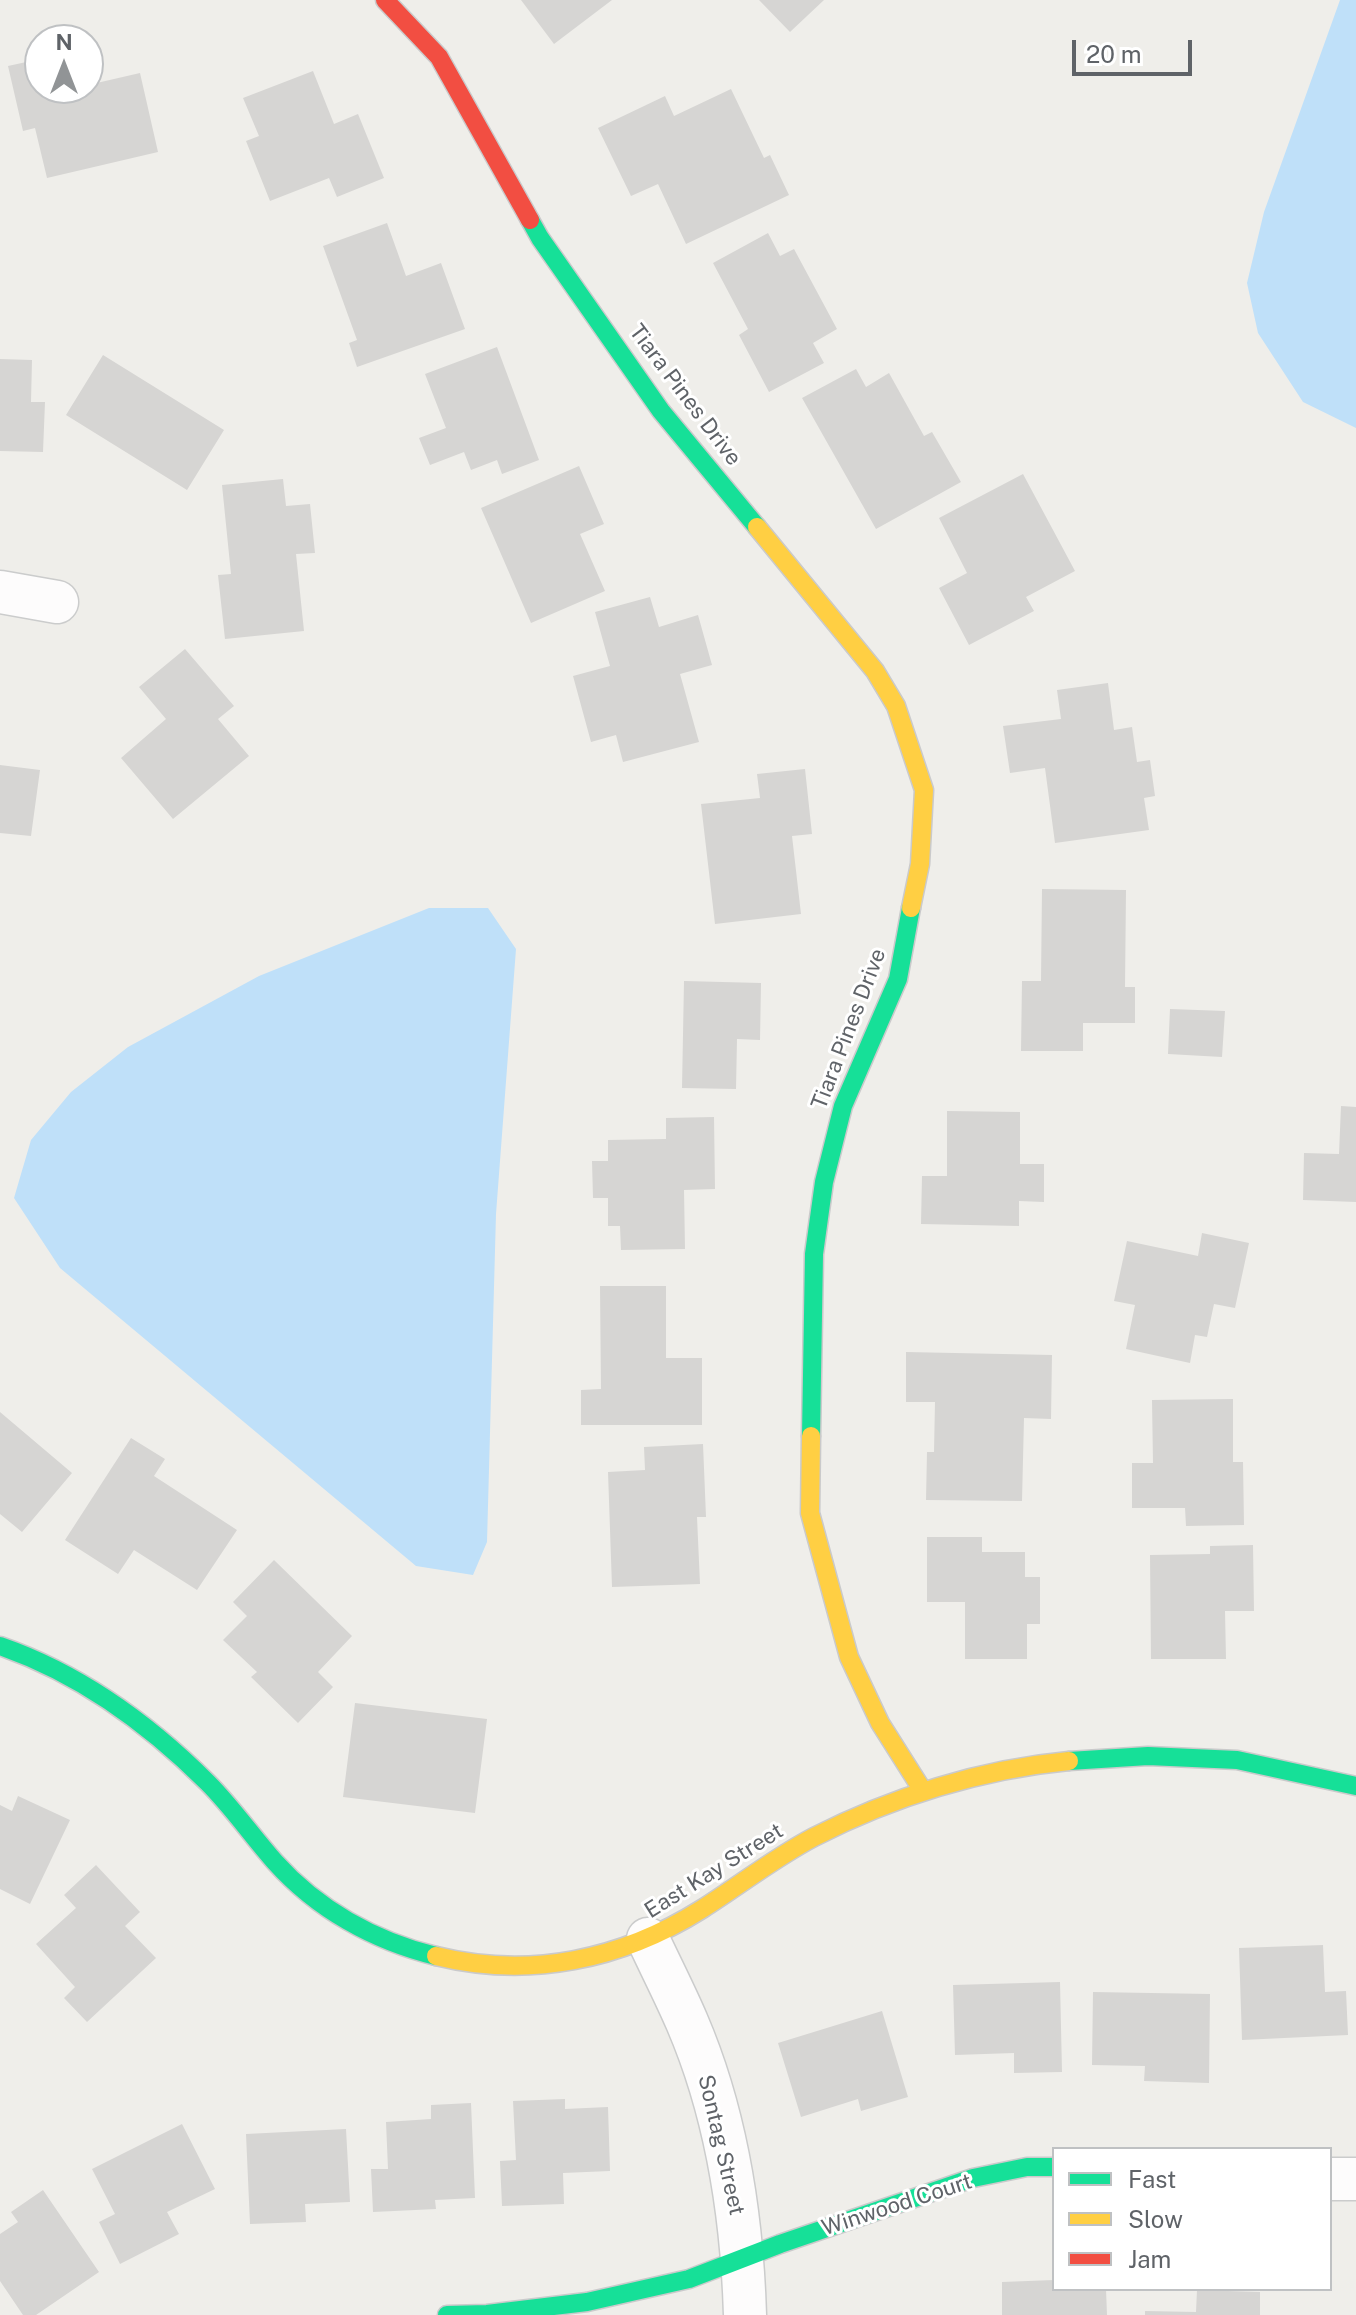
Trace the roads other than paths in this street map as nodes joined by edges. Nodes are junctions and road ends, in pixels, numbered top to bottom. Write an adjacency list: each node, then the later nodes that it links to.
1 (385, 0): 6 (street, Tiara Pines Drive)
2 (0, 592): 3 (street)
3 (57, 602)
4 (0, 1646): 7 (street, East Kay Street)
5 (1356, 1786): 6 (street, East Kay Street)
6 (923, 1791): 7 (street, East Kay Street)
7 (648, 1939): 9 (street, Sontag Street)
8 (1052, 2167): 9 (street, Winwood Court)
9 (743, 2258): 10 (street, Winwood Court); 11 (street, Sontag Street)
10 (447, 2315)
11 (745, 2315)

